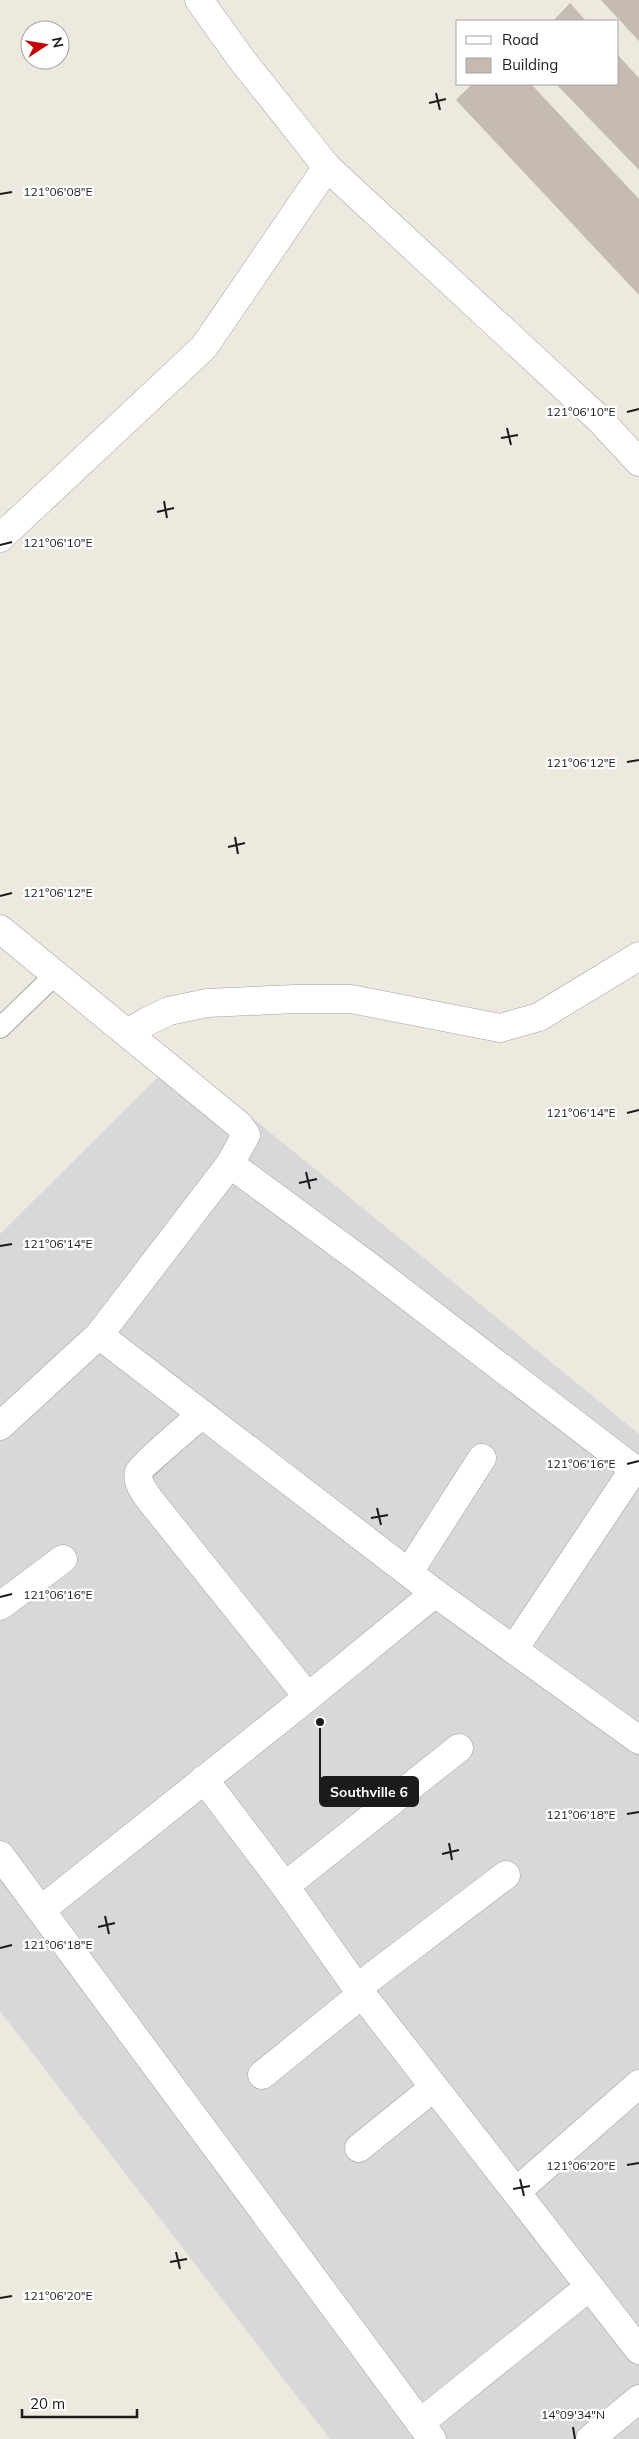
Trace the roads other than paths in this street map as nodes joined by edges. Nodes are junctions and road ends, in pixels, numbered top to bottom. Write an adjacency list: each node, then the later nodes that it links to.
1 (199, 0): 2 (street)
2 (327, 167): 3 (street); 4 (street)
3 (639, 462)
4 (0, 538)
5 (0, 929): 7 (street)
6 (639, 956): 9 (street)
7 (56, 974): 8 (lane); 9 (street)
8 (0, 1028)
9 (128, 1033): 10 (street)
10 (230, 1164): 11 (street); 15 (street)
11 (98, 1335): 12 (street); 13 (street)
12 (202, 1414): 17 (street); 21 (street)
13 (0, 1426)
14 (482, 1458): 17 (street)
15 (637, 1471): 20 (street)
16 (63, 1559): 19 (street)
17 (409, 1572): 18 (street)
18 (435, 1592): 20 (street); 21 (street)
19 (0, 1606)
20 (514, 1649): 22 (street)
21 (308, 1697): 24 (street)
22 (639, 1740)
23 (459, 1748): 27 (street)
24 (204, 1779): 27 (street); 28 (street)
25 (0, 1855): 28 (street)
26 (506, 1876): 29 (street)
27 (285, 1886): 29 (street)
28 (41, 1910): 38 (street)
29 (360, 1991): 30 (street); 32 (street)
30 (262, 2074)
31 (639, 2084): 34 (street)
32 (433, 2088): 33 (street); 34 (street)
33 (359, 2148)
34 (517, 2191): 35 (street)
35 (589, 2287): 36 (street); 38 (street)
36 (639, 2350)
37 (639, 2399): 39 (street)
38 (426, 2431)
39 (590, 2439)

